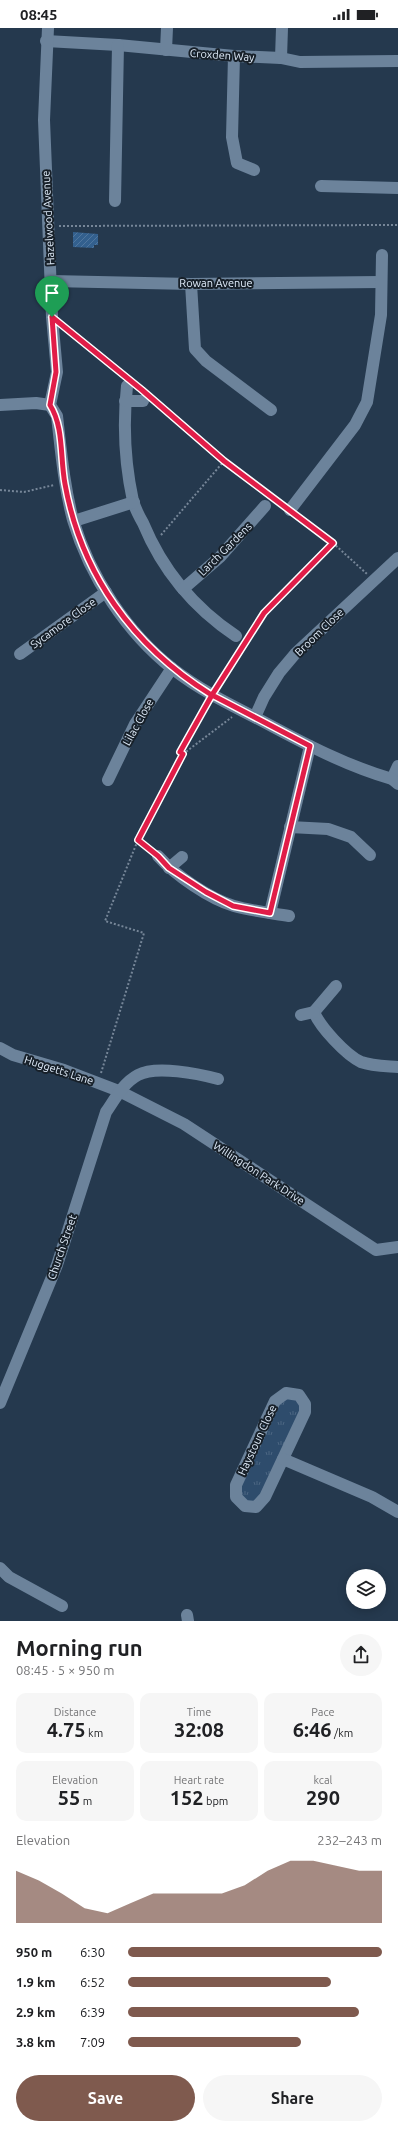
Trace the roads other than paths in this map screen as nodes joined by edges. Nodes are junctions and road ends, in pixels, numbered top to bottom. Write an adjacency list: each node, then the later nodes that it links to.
1 (48, 28): 4 (street, Hazelwood Avenue)
2 (167, 28): 6 (street)
3 (282, 28): 8 (street)
4 (46, 41): 5 (street, Croxden Way); 15 (street, Hazelwood Avenue)
5 (118, 45): 6 (street, Croxden Way); 13 (street)
6 (166, 50): 7 (street, Croxden Way)
7 (234, 56): 8 (street, Croxden Way); 10 (street)
8 (281, 58): 9 (street, Croxden Way)
9 (398, 61)
10 (254, 170)
11 (321, 186): 12 (street)
12 (398, 188)
13 (115, 201)
14 (382, 255): 16 (street)
15 (51, 281): 17 (street, Rowan Avenue); 22 (street, Hazelwood Avenue)
16 (381, 282): 17 (street, Rowan Avenue); 26 (street)
17 (191, 284): 23 (street)
18 (125, 380): 19 (street)
19 (125, 401): 20 (street); 24 (street)
20 (148, 401)
21 (0, 405): 22 (street)
22 (50, 405): 27 (street)
23 (271, 410)
24 (134, 502): 27 (street); 29 (street)
25 (265, 506): 29 (street, Larch Gardens)
26 (290, 510)
27 (74, 522): 30 (street)
28 (398, 558): 34 (street, Broom Close)
29 (183, 589): 31 (street)
30 (106, 592): 32 (street, Sycamore Close); 33 (street)
31 (236, 636)
32 (20, 654)
33 (172, 668): 34 (street); 37 (street, Lilac Close)
34 (254, 717): 35 (street)
35 (310, 746): 38 (street); 39 (street)
36 (398, 766): 38 (street)
37 (108, 780)
38 (395, 781)
39 (290, 827): 40 (street); 44 (street)
40 (370, 855)
41 (158, 856): 43 (street)
42 (182, 857): 43 (street)
43 (169, 868): 44 (street)
44 (270, 913): 45 (street)
45 (289, 916)
46 (336, 986): 47 (street)
47 (314, 1012): 48 (street); 50 (street)
48 (301, 1015)
49 (0, 1048): 52 (street, Huggetts Lane)
50 (398, 1067)
51 (218, 1079): 52 (street, Church Street)
52 (119, 1091): 53 (street, Willingdon Park Drive); 54 (street, Church Street)
53 (398, 1246)
54 (0, 1403)
55 (283, 1459): 55 (street, Haystoun Close); 56 (street)
56 (398, 1512)
57 (0, 1568): 58 (street)
58 (62, 1606)

